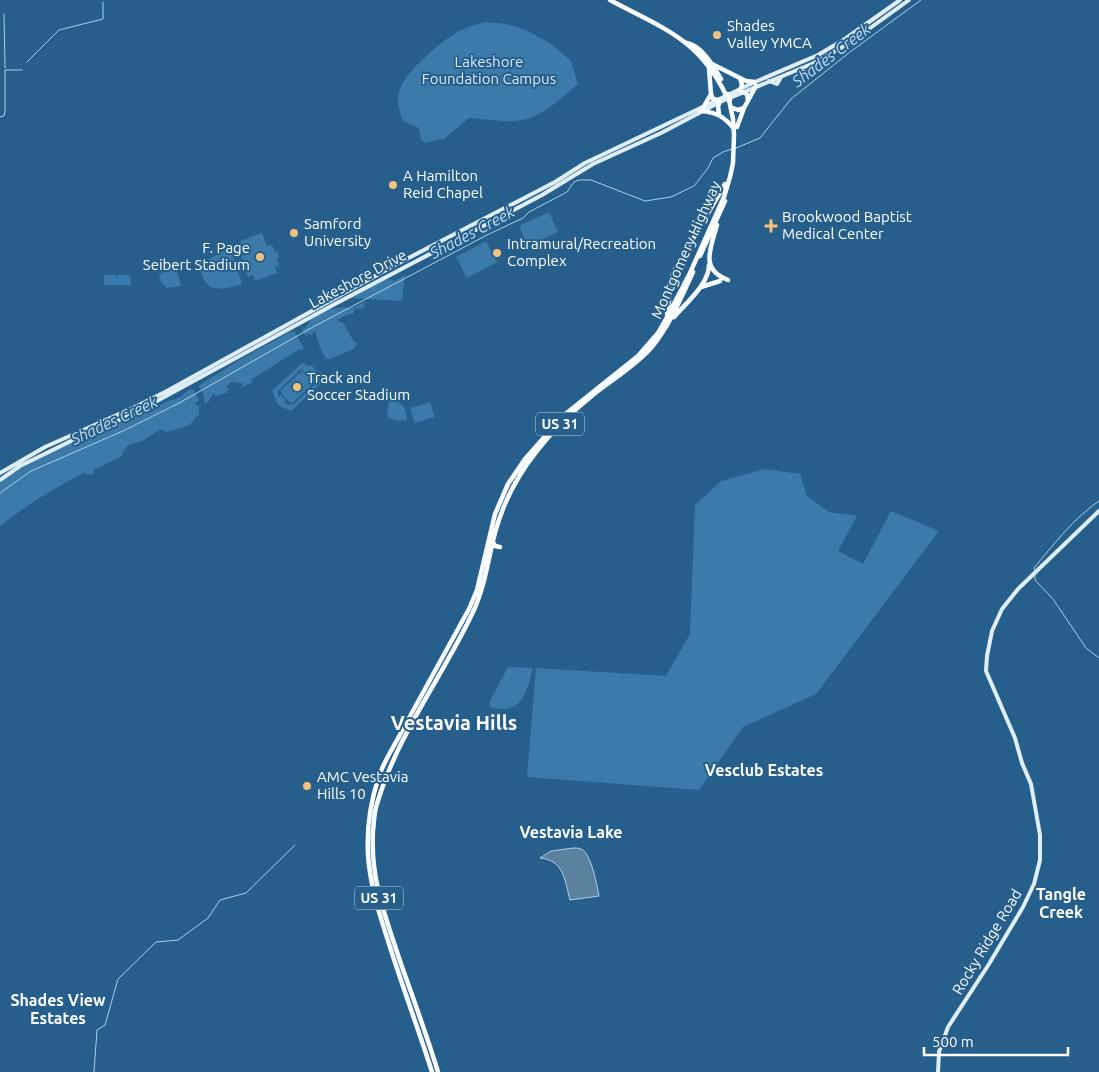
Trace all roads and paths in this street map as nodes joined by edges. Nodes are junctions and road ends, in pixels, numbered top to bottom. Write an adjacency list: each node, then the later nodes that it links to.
1 (610, 0): 4 (main road, US 31)
2 (900, 0): 13 (main road)
3 (909, 0): 6 (main road)
4 (626, 8): 5 (main road); 7 (main road, Montgomery Highway / US 31)
5 (615, 10)
6 (814, 62): 8 (main road); 8 (main road)
7 (708, 63): 9 (main road); 11 (main road, Montgomery Highway / US 31); 12 (main road)
8 (795, 71): 13 (main road)
9 (728, 73): 10 (main road); 11 (main road)
10 (740, 78): 13 (main road); 14 (main road)
11 (719, 79): 12 (main road); 16 (main road, Montgomery Highway / US 31); 16 (main road, Montgomery Highway / US 31)
12 (710, 82): 15 (main road)
13 (756, 84): 14 (main road); 17 (main road)
14 (741, 91): 16 (main road); 17 (main road); 18 (main road)
15 (711, 94): 18 (main road); 20 (main road)
16 (728, 97): 18 (main road, Lakeshore Drive); 21 (main road, Montgomery Highway / US 31)
17 (748, 100): 19 (main road)
18 (719, 101): 20 (main road, Lakeshore Drive); 22 (main road)
19 (744, 108): 21 (main road); 23 (main road)
20 (702, 109): 22 (main road); 26 (main road, Lakeshore Drive)
21 (732, 109): 22 (main road); 23 (main road, Montgomery Highway / US 31)
22 (720, 115): 23 (main road)
23 (735, 128): 24 (main road, Montgomery Highway / US 31)
24 (734, 163): 25 (main road, Montgomery Highway / US 31); 27 (main road, Montgomery Highway / US 31)
25 (730, 177): 33 (main road, Montgomery Highway / US 31); 33 (main road)
26 (556, 184): 34 (main road, Lakeshore Drive); 35 (main road, Lakeshore Drive)
27 (722, 209): 28 (main road); 32 (main road, Montgomery Highway / US 31)
28 (710, 264): 29 (main road); 31 (main road)
29 (728, 280)
30 (720, 281): 31 (main road)
31 (699, 287): 32 (main road)
32 (668, 324): 37 (main road, Montgomery Highway / US 31)
33 (662, 326): 42 (main road, Montgomery Highway / US 31)
34 (0, 473)
35 (0, 480)
36 (1099, 511): 45 (main road, Rocky Ridge Road)
37 (493, 542): 38 (main road); 40 (main road, Montgomery Highway / US 31)
38 (500, 547)
39 (382, 882): 40 (main road)
40 (378, 892): 41 (main road, Montgomery Highway / US 31)
41 (421, 1020): 42 (main road); 44 (main road, Montgomery Highway / US 31)
42 (415, 1021): 43 (main road, Montgomery Highway / US 31)
43 (432, 1072)
44 (438, 1072)
45 (938, 1072)

